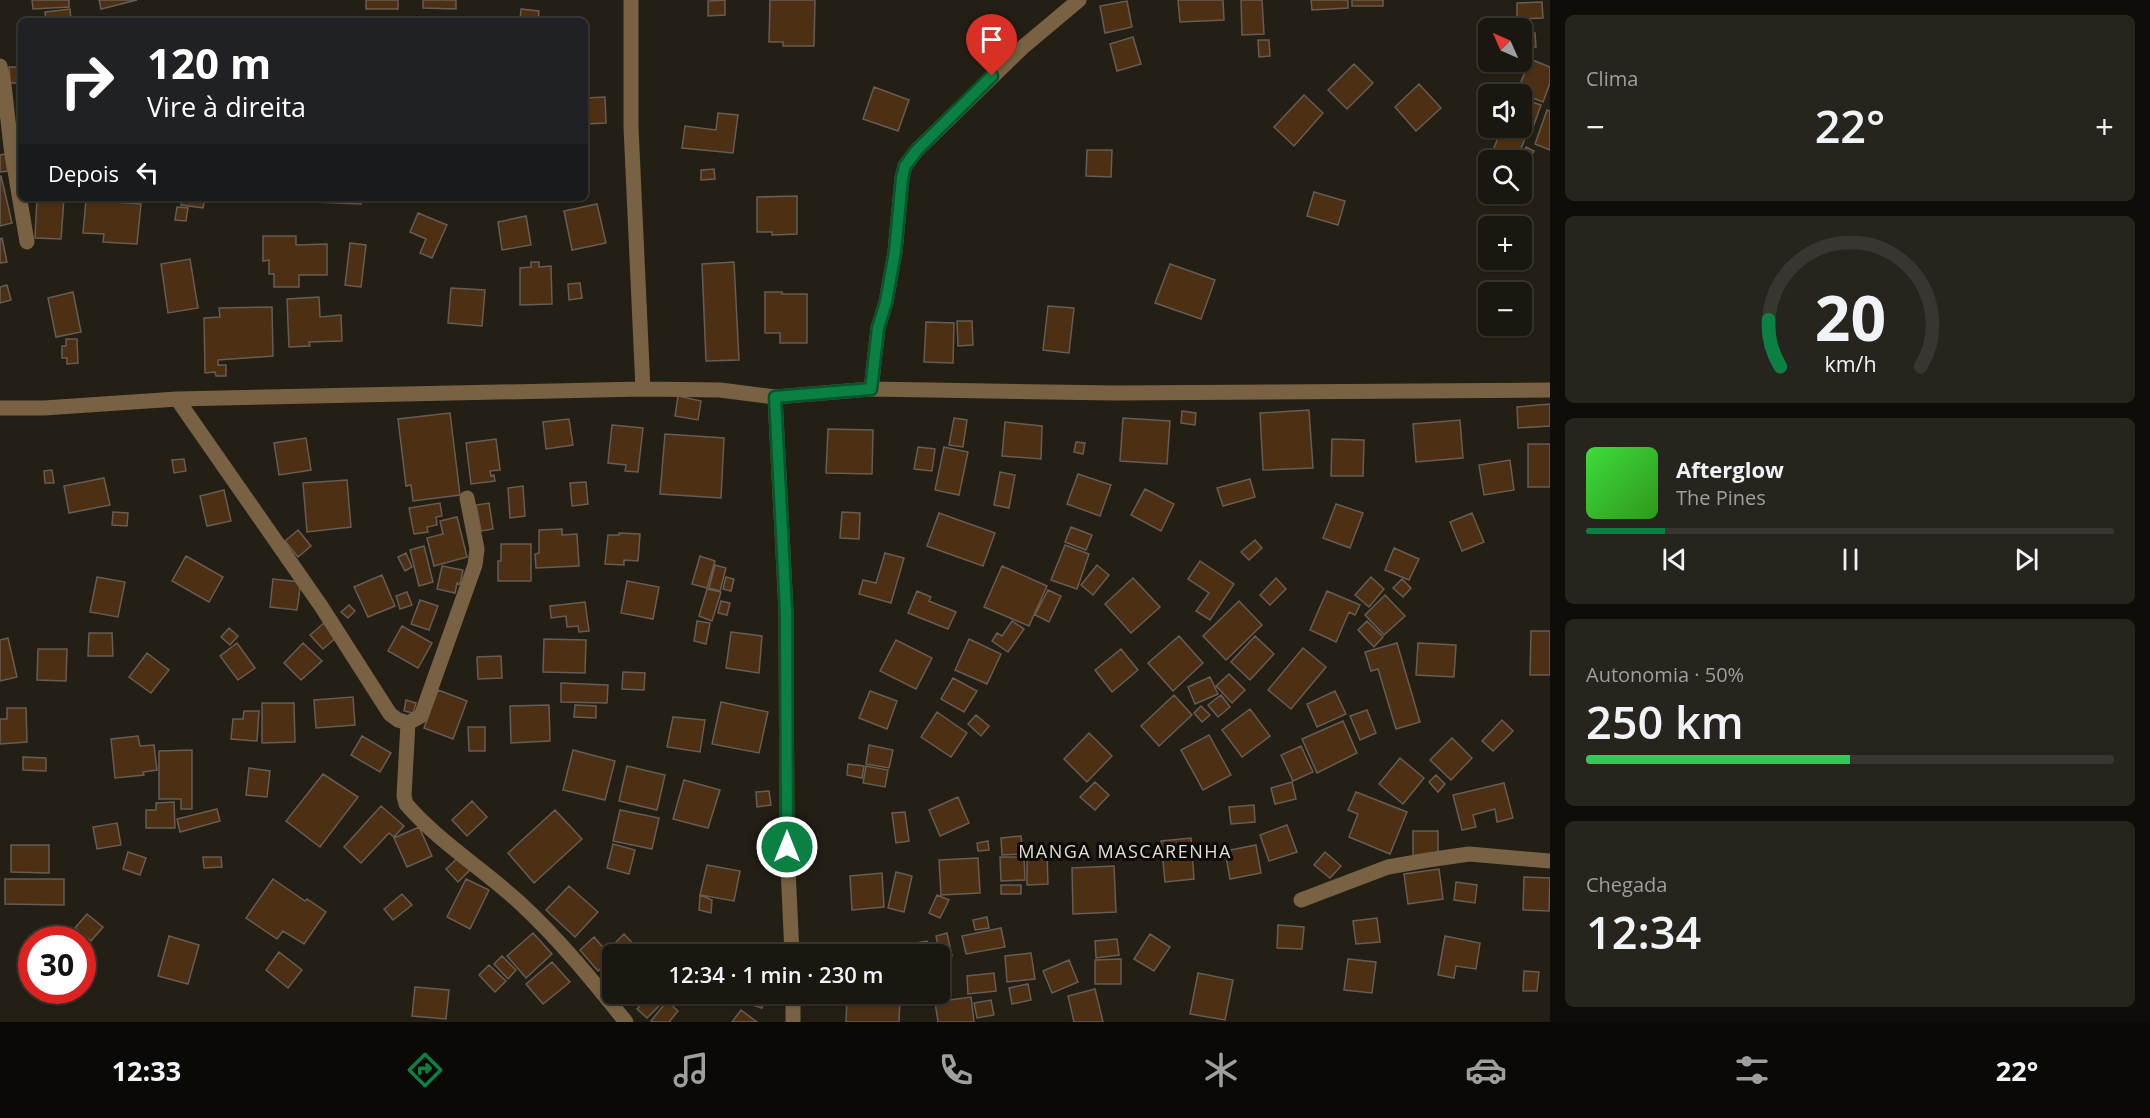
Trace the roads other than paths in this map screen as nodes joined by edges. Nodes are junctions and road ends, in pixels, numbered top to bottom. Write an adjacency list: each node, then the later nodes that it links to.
1 (631, 0): 7 (street)
2 (1079, 0): 8 (street)
3 (0, 66): 4 (street)
4 (18, 189)
5 (20, 201): 6 (street)
6 (27, 242)
7 (643, 389): 10 (street); 11 (street)
8 (871, 389): 9 (street); 10 (street)
9 (1550, 390)
10 (775, 397): 17 (street)
11 (177, 399): 12 (street); 14 (street)
12 (0, 408)
13 (467, 498): 14 (street)
14 (408, 723): 19 (street)
15 (1550, 861): 16 (street)
16 (1301, 900)
17 (792, 944)
18 (793, 1004): 20 (street)
19 (626, 1022)
20 (793, 1022)

